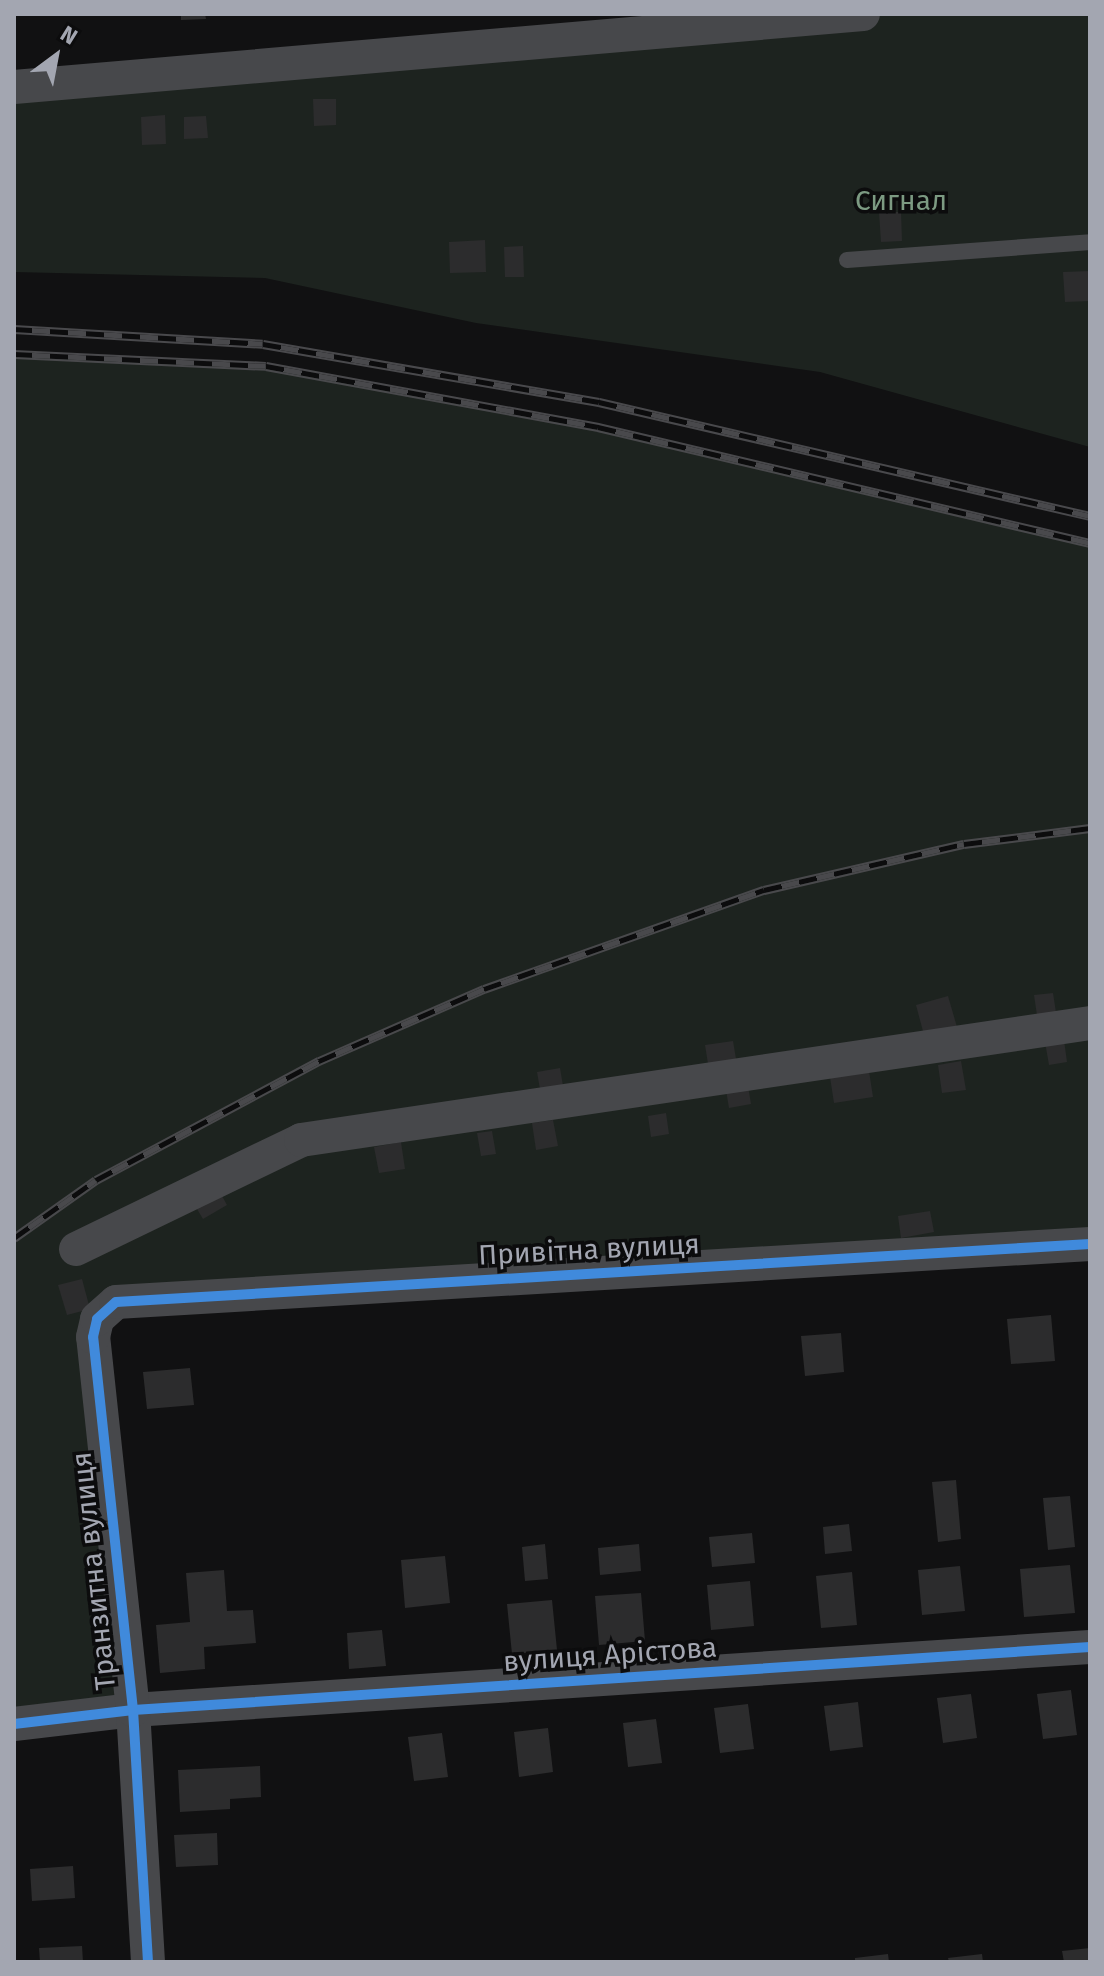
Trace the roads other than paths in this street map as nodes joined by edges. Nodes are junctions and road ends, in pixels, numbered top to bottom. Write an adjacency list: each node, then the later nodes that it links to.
1 (863, 14): 2 (street)
2 (14, 87)
3 (1090, 242): 4 (lane)
4 (847, 260)
5 (1090, 1023): 7 (street)
6 (1090, 1244): 8 (street, Привітна вулиця)
7 (76, 1249)
8 (97, 1319): 10 (street, Транзитна вулиця)
9 (1090, 1647): 10 (street, вулиця Арістова)
10 (133, 1710): 11 (street, вулиця Арістова); 12 (street, Транзитна вулиця)
11 (14, 1724)
12 (148, 1962)

